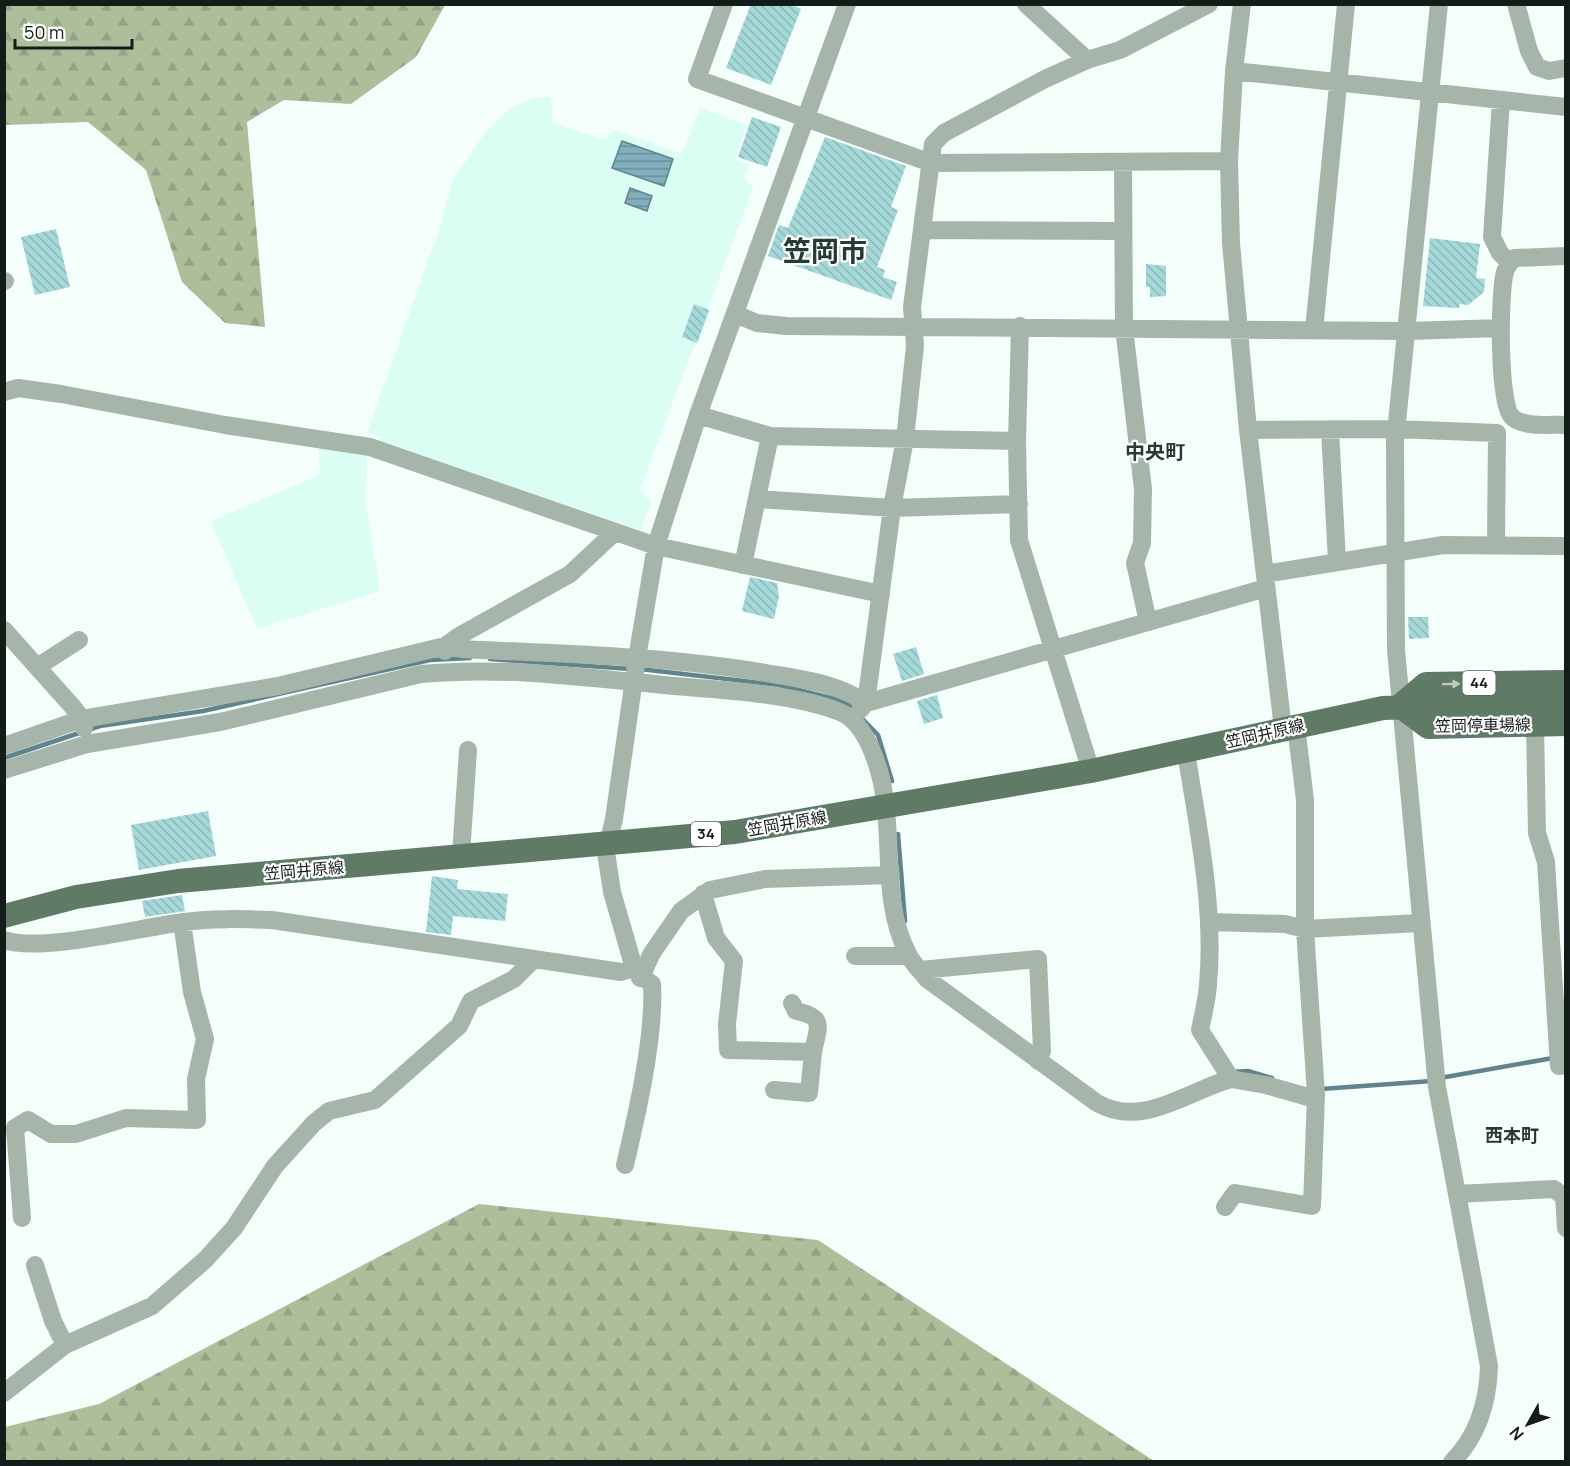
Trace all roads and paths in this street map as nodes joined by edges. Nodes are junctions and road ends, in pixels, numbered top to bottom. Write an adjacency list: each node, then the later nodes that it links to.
1 (724, 4): 16 (street)
2 (847, 4): 16 (street)
3 (1026, 4): 9 (street)
4 (1209, 4): 9 (street)
5 (1242, 4): 11 (street)
6 (1346, 4): 12 (street)
7 (1439, 4): 13 (street)
8 (1516, 4): 10 (street)
9 (1087, 60): 18 (street)
10 (1566, 68)
11 (1234, 71): 12 (street); 17 (street)
12 (1338, 84): 13 (street); 30 (street)
13 (1430, 94): 14 (street); 31 (street)
14 (1501, 101): 15 (street); 23 (street)
15 (1566, 107)
16 (807, 118): 18 (street); 24 (street)
17 (1229, 161): 19 (street); 29 (street)
18 (931, 163): 19 (street); 20 (street)
19 (1123, 163): 21 (street)
20 (922, 230): 21 (street); 26 (street)
21 (1122, 231): 27 (street)
22 (1566, 256): 23 (street)
23 (1509, 262): 28 (street)
24 (735, 314): 26 (street); 33 (street)
25 (1020, 326): 26 (street); 27 (street); 42 (street)
26 (915, 327): 41 (street)
27 (1124, 328): 29 (street); 55 (street)
28 (1501, 328): 31 (street); 34 (street)
29 (1238, 329): 30 (street); 37 (street)
30 (1314, 330): 31 (street)
31 (1408, 331): 36 (street)
32 (4, 392): 46 (street)
33 (698, 415): 40 (street); 48 (street)
34 (1513, 418): 35 (street); 39 (street)
35 (1566, 425)
36 (1396, 429): 38 (street); 39 (street); 50 (street)
37 (1248, 430): 38 (street); 53 (street)
38 (1330, 430): 51 (street)
39 (1497, 433): 47 (street)
40 (770, 436): 41 (street); 43 (street)
41 (905, 440): 42 (street); 45 (street)
42 (1017, 441): 44 (street)
43 (758, 499): 45 (street); 52 (street)
44 (1019, 504): 45 (street); 58 (street)
45 (892, 508): 54 (street)
46 (615, 532): 48 (street); 59 (street)
47 (1496, 544): 49 (street); 50 (street)
48 (656, 546): 52 (street); 62 (street)
49 (1566, 546)
50 (1397, 550): 51 (street); 67 (street)
51 (1337, 561): 53 (street)
52 (743, 565): 54 (street)
53 (1265, 581): 55 (street); 71 (street)
54 (881, 594): 68 (street)
55 (1148, 622): 58 (street)
56 (4, 630): 61 (street)
57 (79, 640): 61 (street)
58 (1054, 649): 68 (street); 77 (street)
59 (446, 659): 60 (street); 60 (street); 63 (street); 63 (street)
60 (539, 663): 62 (street)
61 (37, 667): 72 (street)
62 (635, 670): 68 (street); 79 (street)
63 (358, 677): 65 (street)
64 (1566, 682): 67 (main road, 44, one-way to 64)
65 (280, 696): 72 (street); 72 (street)
66 (1566, 703): 67 (main road, 笠岡井原線 / 34)
67 (1400, 706): 70 (main road, 笠岡停車場線); 71 (main road, 笠岡井原線 / 34); 86 (street)
68 (858, 712): 78 (street)
69 (1566, 724): 70 (main road, 笠岡停車場線)
70 (1534, 725): 97 (street)
71 (1289, 727): 75 (main road, 笠岡井原線 / 34); 87 (street)
72 (84, 732): 73 (street); 76 (street)
73 (4, 746)
74 (468, 750): 80 (street)
75 (1186, 752): 77 (main road, 笠岡井原線 / 34); 85 (street)
76 (4, 770)
77 (1091, 771): 78 (main road, 笠岡井原線 / 34)
78 (887, 806): 79 (main road, 笠岡井原線 / 34); 81 (street)
79 (608, 841): 80 (main road, 笠岡井原線 / 34); 93 (street)
80 (461, 855): 83 (main road, 笠岡井原線 / 34)
81 (891, 875): 82 (street); 90 (street)
82 (704, 894): 93 (street); 95 (street)
83 (4, 916)
84 (182, 922): 88 (street); 91 (street); 104 (street)
85 (1209, 922): 87 (street); 98 (street)
86 (1420, 923): 87 (street); 102 (street)
87 (1305, 929): 100 (street)
88 (4, 940)
89 (855, 956): 90 (street)
90 (909, 956): 92 (street)
91 (534, 959): 93 (street); 107 (street)
92 (929, 970): 96 (street); 96 (street)
93 (636, 971): 101 (street)
94 (792, 1003): 95 (street)
95 (813, 1052): 99 (street)
96 (1040, 1057): 98 (street)
97 (1561, 1058)
98 (1229, 1075): 100 (street)
99 (774, 1090)
100 (1315, 1092): 103 (street)
101 (625, 1165)
102 (1457, 1194): 105 (street); 109 (street)
103 (1225, 1207)
104 (22, 1218)
105 (1565, 1227)
106 (35, 1265): 107 (street)
107 (65, 1345): 108 (street)
108 (4, 1393)
109 (1452, 1461)

